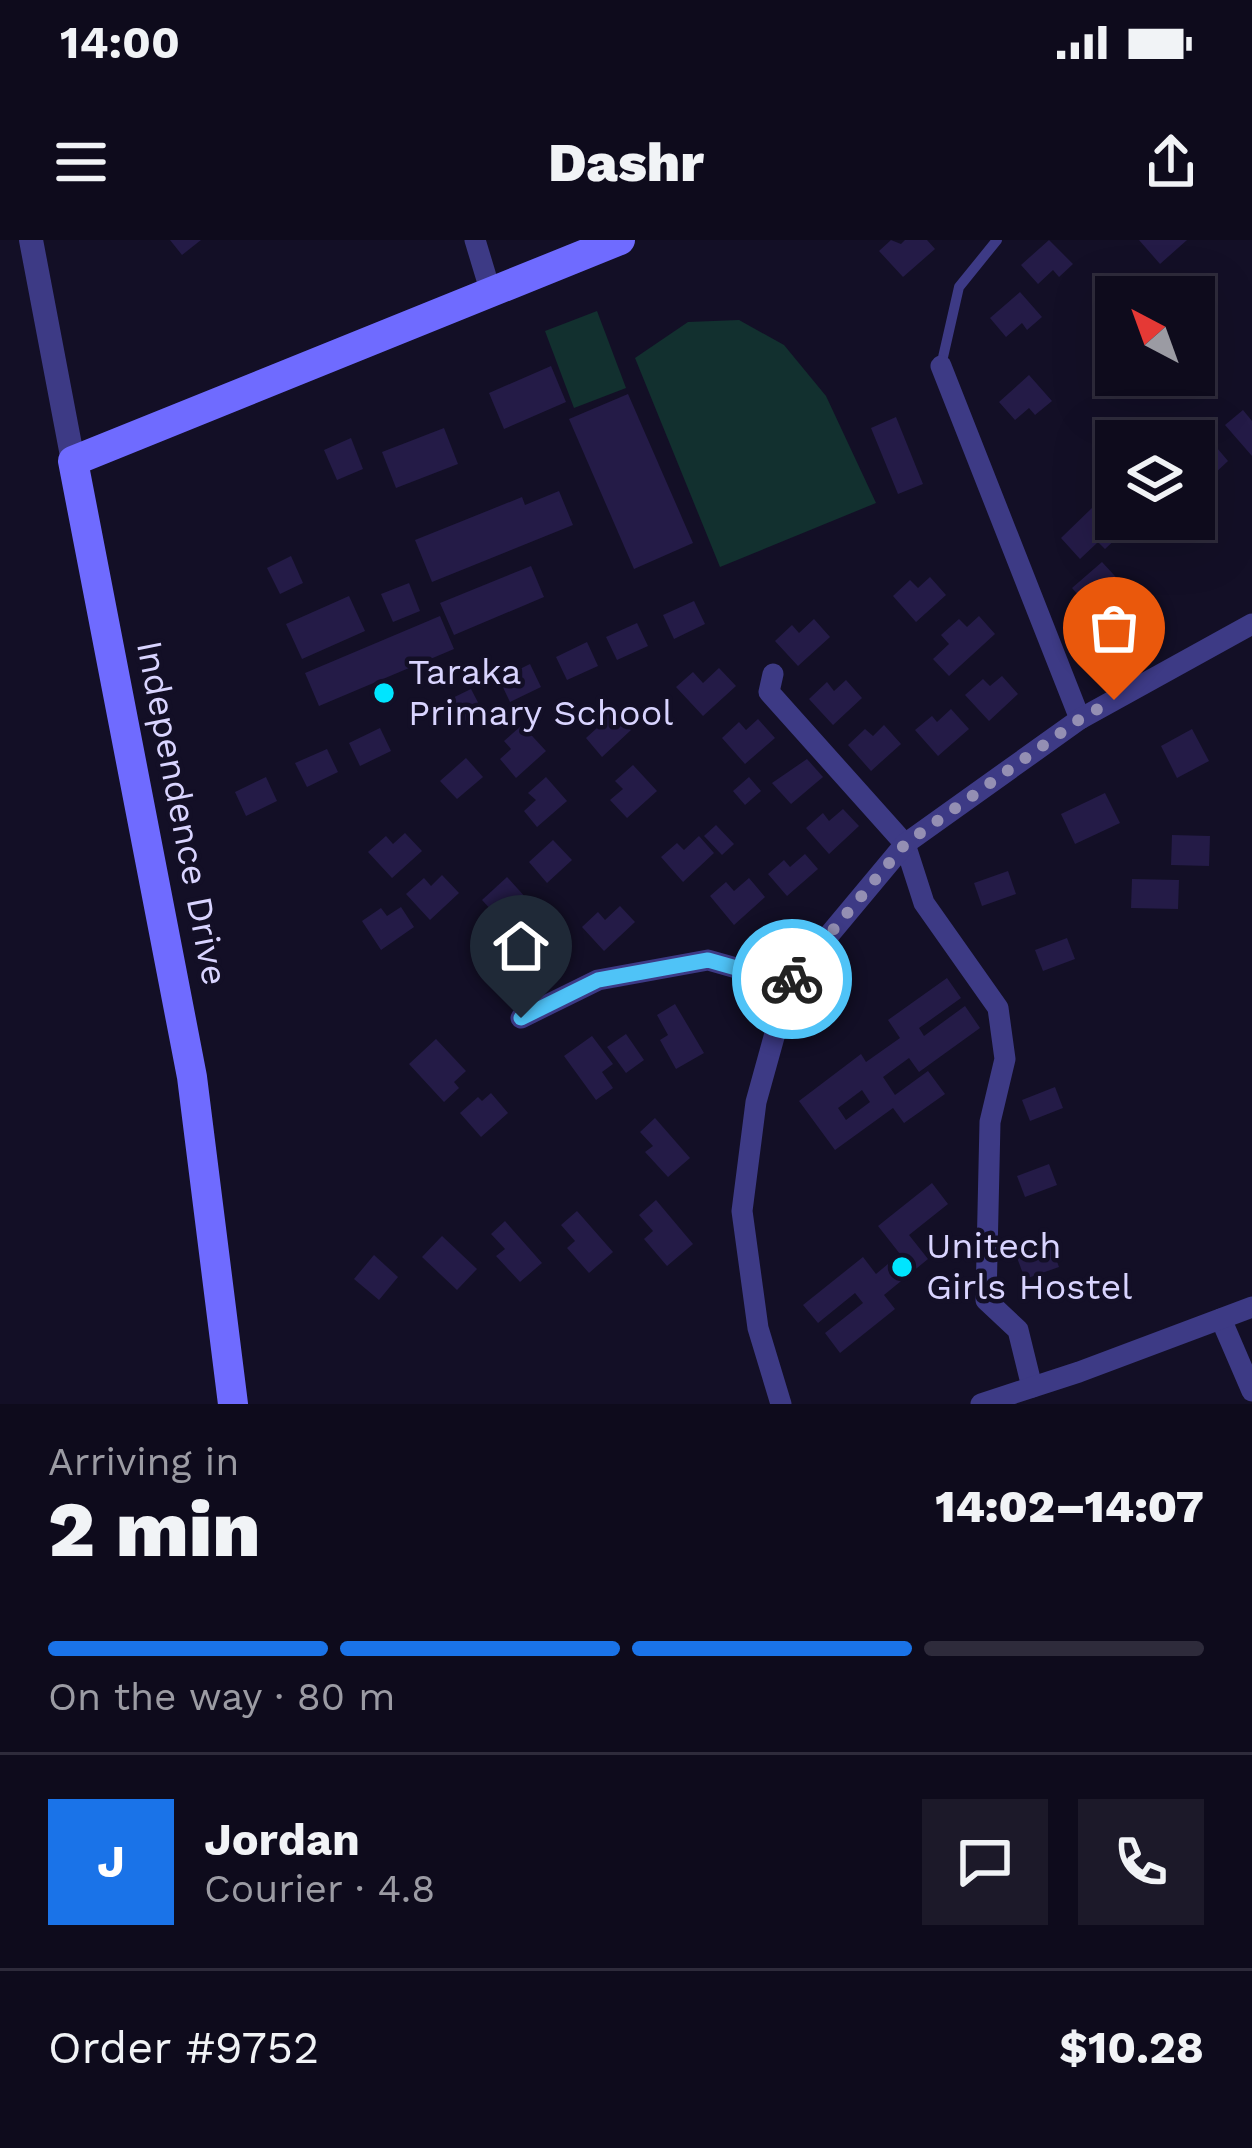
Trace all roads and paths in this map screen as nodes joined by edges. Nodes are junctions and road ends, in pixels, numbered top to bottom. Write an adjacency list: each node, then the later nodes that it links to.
1 (31, 240): 7 (street, Independence Drive)
2 (475, 240): 5 (street)
3 (620, 240): 5 (main road)
4 (998, 240): 6 (lane)
5 (491, 293): 7 (main road)
6 (941, 366): 10 (street)
7 (74, 461): 18 (main road, Independence Drive)
8 (1252, 623): 10 (street)
9 (773, 674): 11 (street)
10 (1080, 719): 11 (street)
11 (905, 844): 12 (street); 16 (street)
12 (789, 983): 13 (street); 19 (street)
13 (521, 1018)
14 (1252, 1307): 15 (street)
15 (1221, 1319): 16 (street); 17 (street)
16 (1032, 1388): 20 (street)
17 (1252, 1391)
18 (233, 1404)
19 (781, 1404)
20 (982, 1404)

